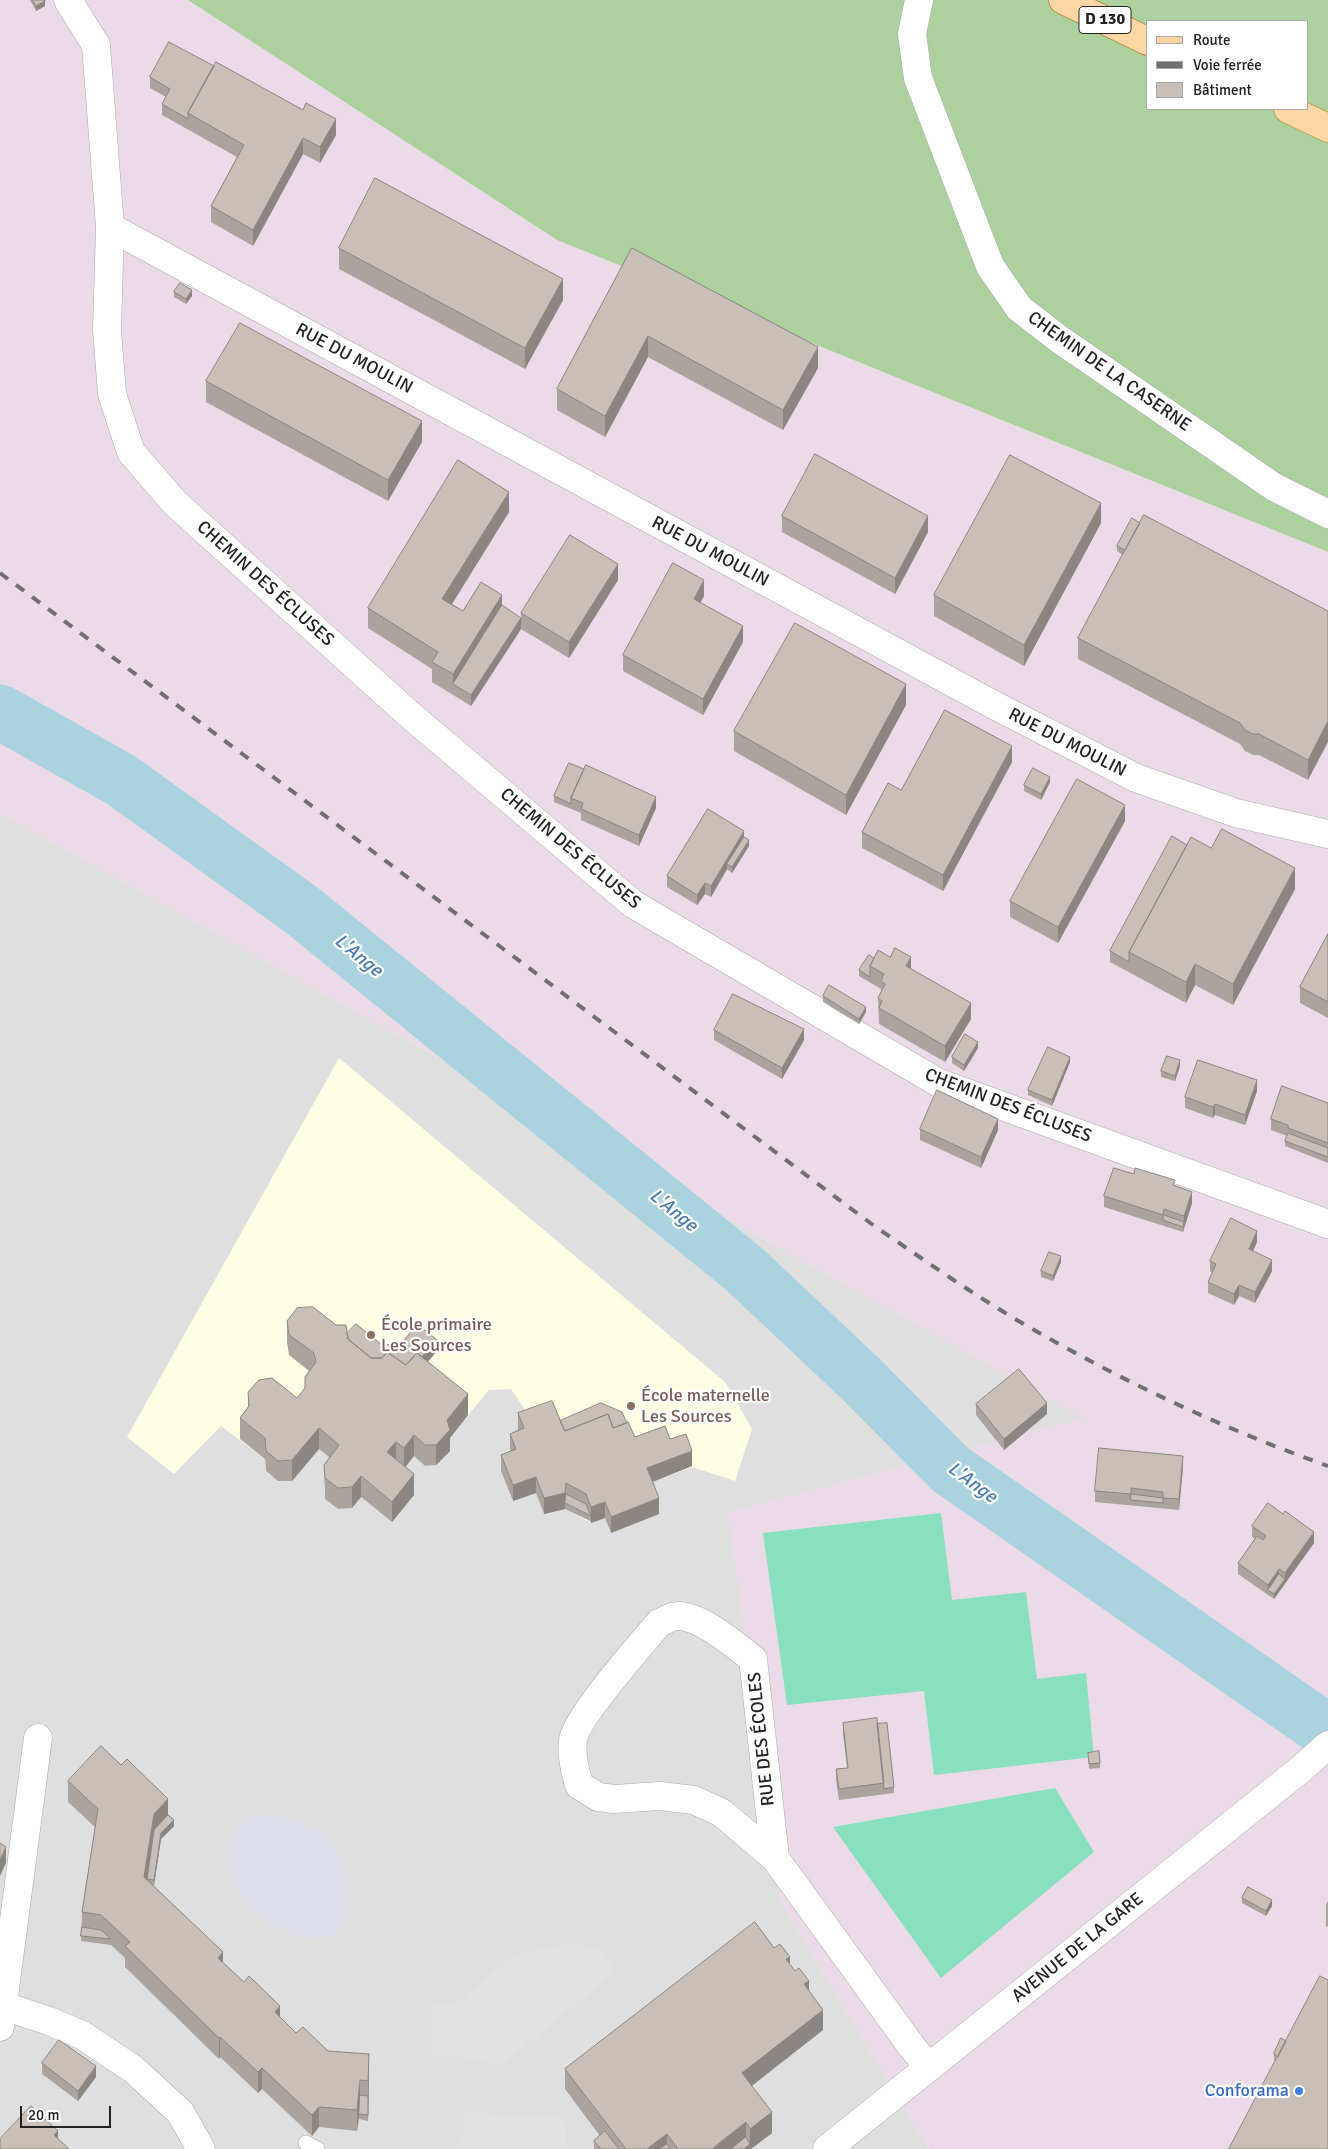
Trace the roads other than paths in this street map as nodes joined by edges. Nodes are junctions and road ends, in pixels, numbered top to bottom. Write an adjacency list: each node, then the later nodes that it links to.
1 (68, 0): 7 (street, CHEMIN DES ÉCLUSES)
2 (919, 0): 8 (street, CHEMIN DE LA CASERNE)
3 (1063, 0): 4 (main road, D 130)
4 (1146, 40)
5 (1290, 110): 6 (main road)
6 (1328, 128)
7 (110, 227): 9 (street, RUE DU MOULIN); 10 (street, CHEMIN DES ÉCLUSES)
8 (1328, 514)
9 (1328, 834)
10 (1328, 1224)
11 (38, 1738): 14 (street)
12 (1328, 1745): 15 (street, AVENUE DE LA GARE)
13 (775, 1858): 13 (street, RUE DES ÉCOLES); 15 (street, RUE DES ÉCOLES)
14 (2, 2017): 16 (street)
15 (929, 2067): 17 (street, AVENUE DE LA GARE)
16 (201, 2149)
17 (828, 2149)

